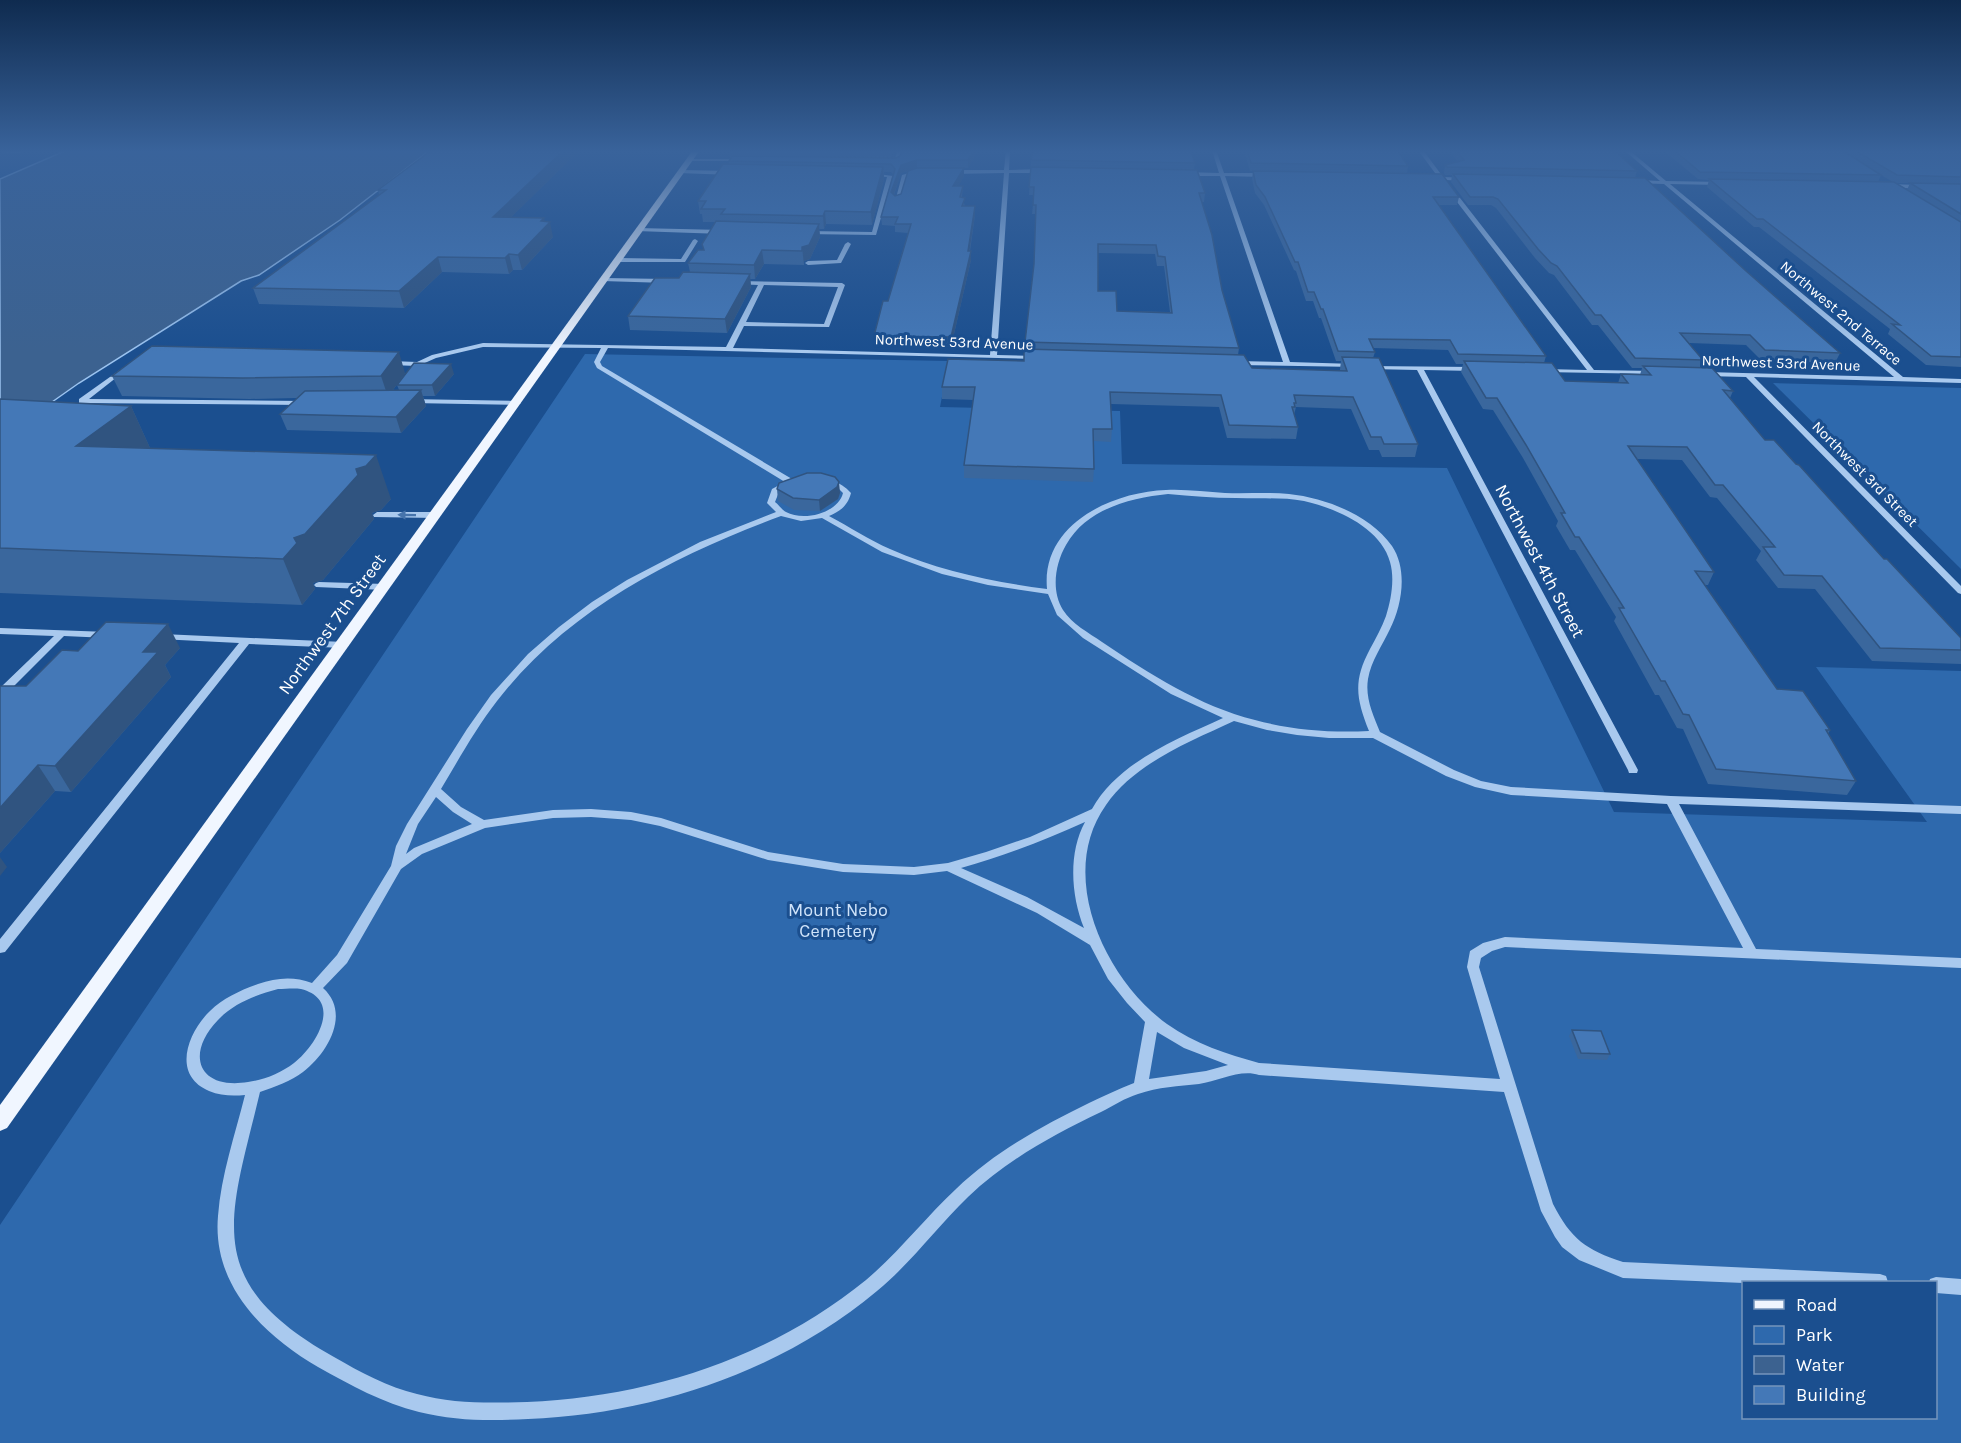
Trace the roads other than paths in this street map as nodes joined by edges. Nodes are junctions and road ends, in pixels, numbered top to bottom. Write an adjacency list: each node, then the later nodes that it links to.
1 (648, 217): 7 (main road, Northwest 7th Street)
2 (879, 217): 9 (street)
3 (1003, 217): 24 (street)
4 (1238, 217): 30 (street)
5 (1473, 217): 35 (street)
6 (1706, 217): 39 (street, Northwest 2nd Terrace)
7 (638, 231): 8 (street); 12 (main road, Northwest 7th Street)
8 (735, 232)
9 (804, 233)
10 (695, 241): 13 (street)
11 (848, 244): 15 (street)
12 (619, 260): 13 (street); 16 (main road, Northwest 7th Street)
13 (683, 261): 14 (street)
14 (693, 261)
15 (808, 263)
16 (604, 280): 17 (street); 21 (main road, Northwest 7th Street)
17 (679, 281)
18 (727, 282): 19 (street)
19 (762, 283): 20 (street); 20 (street)
20 (742, 324): 23 (street)
21 (557, 345): 22 (street, Northwest 53rd Avenue); 29 (street, Northwest 53rd Avenue); 43 (main road, Northwest 7th Street)
22 (606, 346): 23 (street, Northwest 53rd Avenue); 44 (street)
23 (729, 349): 24 (street, Northwest 53rd Avenue)
24 (993, 357): 25 (street, Northwest 53rd Avenue)
25 (1052, 358)
26 (132, 363): 42 (street)
27 (383, 363): 29 (street)
28 (1228, 363): 30 (street)
29 (418, 364): 34 (street)
30 (1287, 364): 31 (street)
31 (1419, 368): 32 (street); 63 (street, Northwest 4th Street)
32 (1488, 369)
33 (1535, 370): 35 (street)
34 (412, 372)
35 (1593, 372): 36 (street)
36 (1663, 373)
37 (1698, 374): 38 (street, Northwest 53rd Avenue)
38 (1749, 376): 39 (street, Northwest 53rd Avenue); 51 (street, Northwest 3rd Street)
39 (1902, 380): 40 (street, Northwest 53rd Avenue)
40 (1961, 381)
41 (398, 402): 43 (street)
42 (318, 403)
43 (516, 403): 47 (main road, Northwest 7th Street)
44 (791, 482): 45 (street); 48 (street)
45 (781, 513): 48 (street); 64 (street)
46 (377, 515): 47 (street, one-way to 46)
47 (436, 515): 50 (main road, Northwest 7th Street)
48 (824, 516): 52 (street)
49 (319, 585): 50 (street)
50 (385, 587): 58 (main road, Northwest 7th Street)
51 (1961, 591)
52 (1051, 592): 61 (street); 62 (street)
53 (0, 632): 54 (street)
54 (62, 633): 55 (street); 59 (street)
55 (120, 636)
56 (156, 637): 57 (street)
57 (248, 640): 58 (street); 72 (street)
58 (344, 645): 81 (main road, Northwest 7th Street)
59 (3, 687): 60 (street)
60 (18, 688)
61 (1234, 717): 62 (street); 67 (street)
62 (1375, 734): 65 (street)
63 (1633, 770)
64 (435, 790): 68 (street); 69 (street)
65 (1671, 800): 66 (street); 73 (street)
66 (1961, 810)
67 (1096, 812): 70 (street); 71 (street)
68 (483, 824): 69 (street); 70 (street)
69 (397, 866): 75 (street)
70 (948, 867): 71 (street)
71 (1095, 941): 76 (street)
72 (0, 948)
73 (1752, 953): 74 (street); 78 (street)
74 (1961, 963)
75 (314, 988): 80 (street); 80 (street)
76 (1152, 1021): 77 (street); 79 (street)
77 (1248, 1066): 78 (street); 79 (street)
78 (1508, 1086): 82 (street)
79 (1140, 1087): 80 (street)
80 (254, 1088)
81 (0, 1122)
82 (1859, 1281)
83 (1937, 1285): 84 (street)
84 (1961, 1287)

